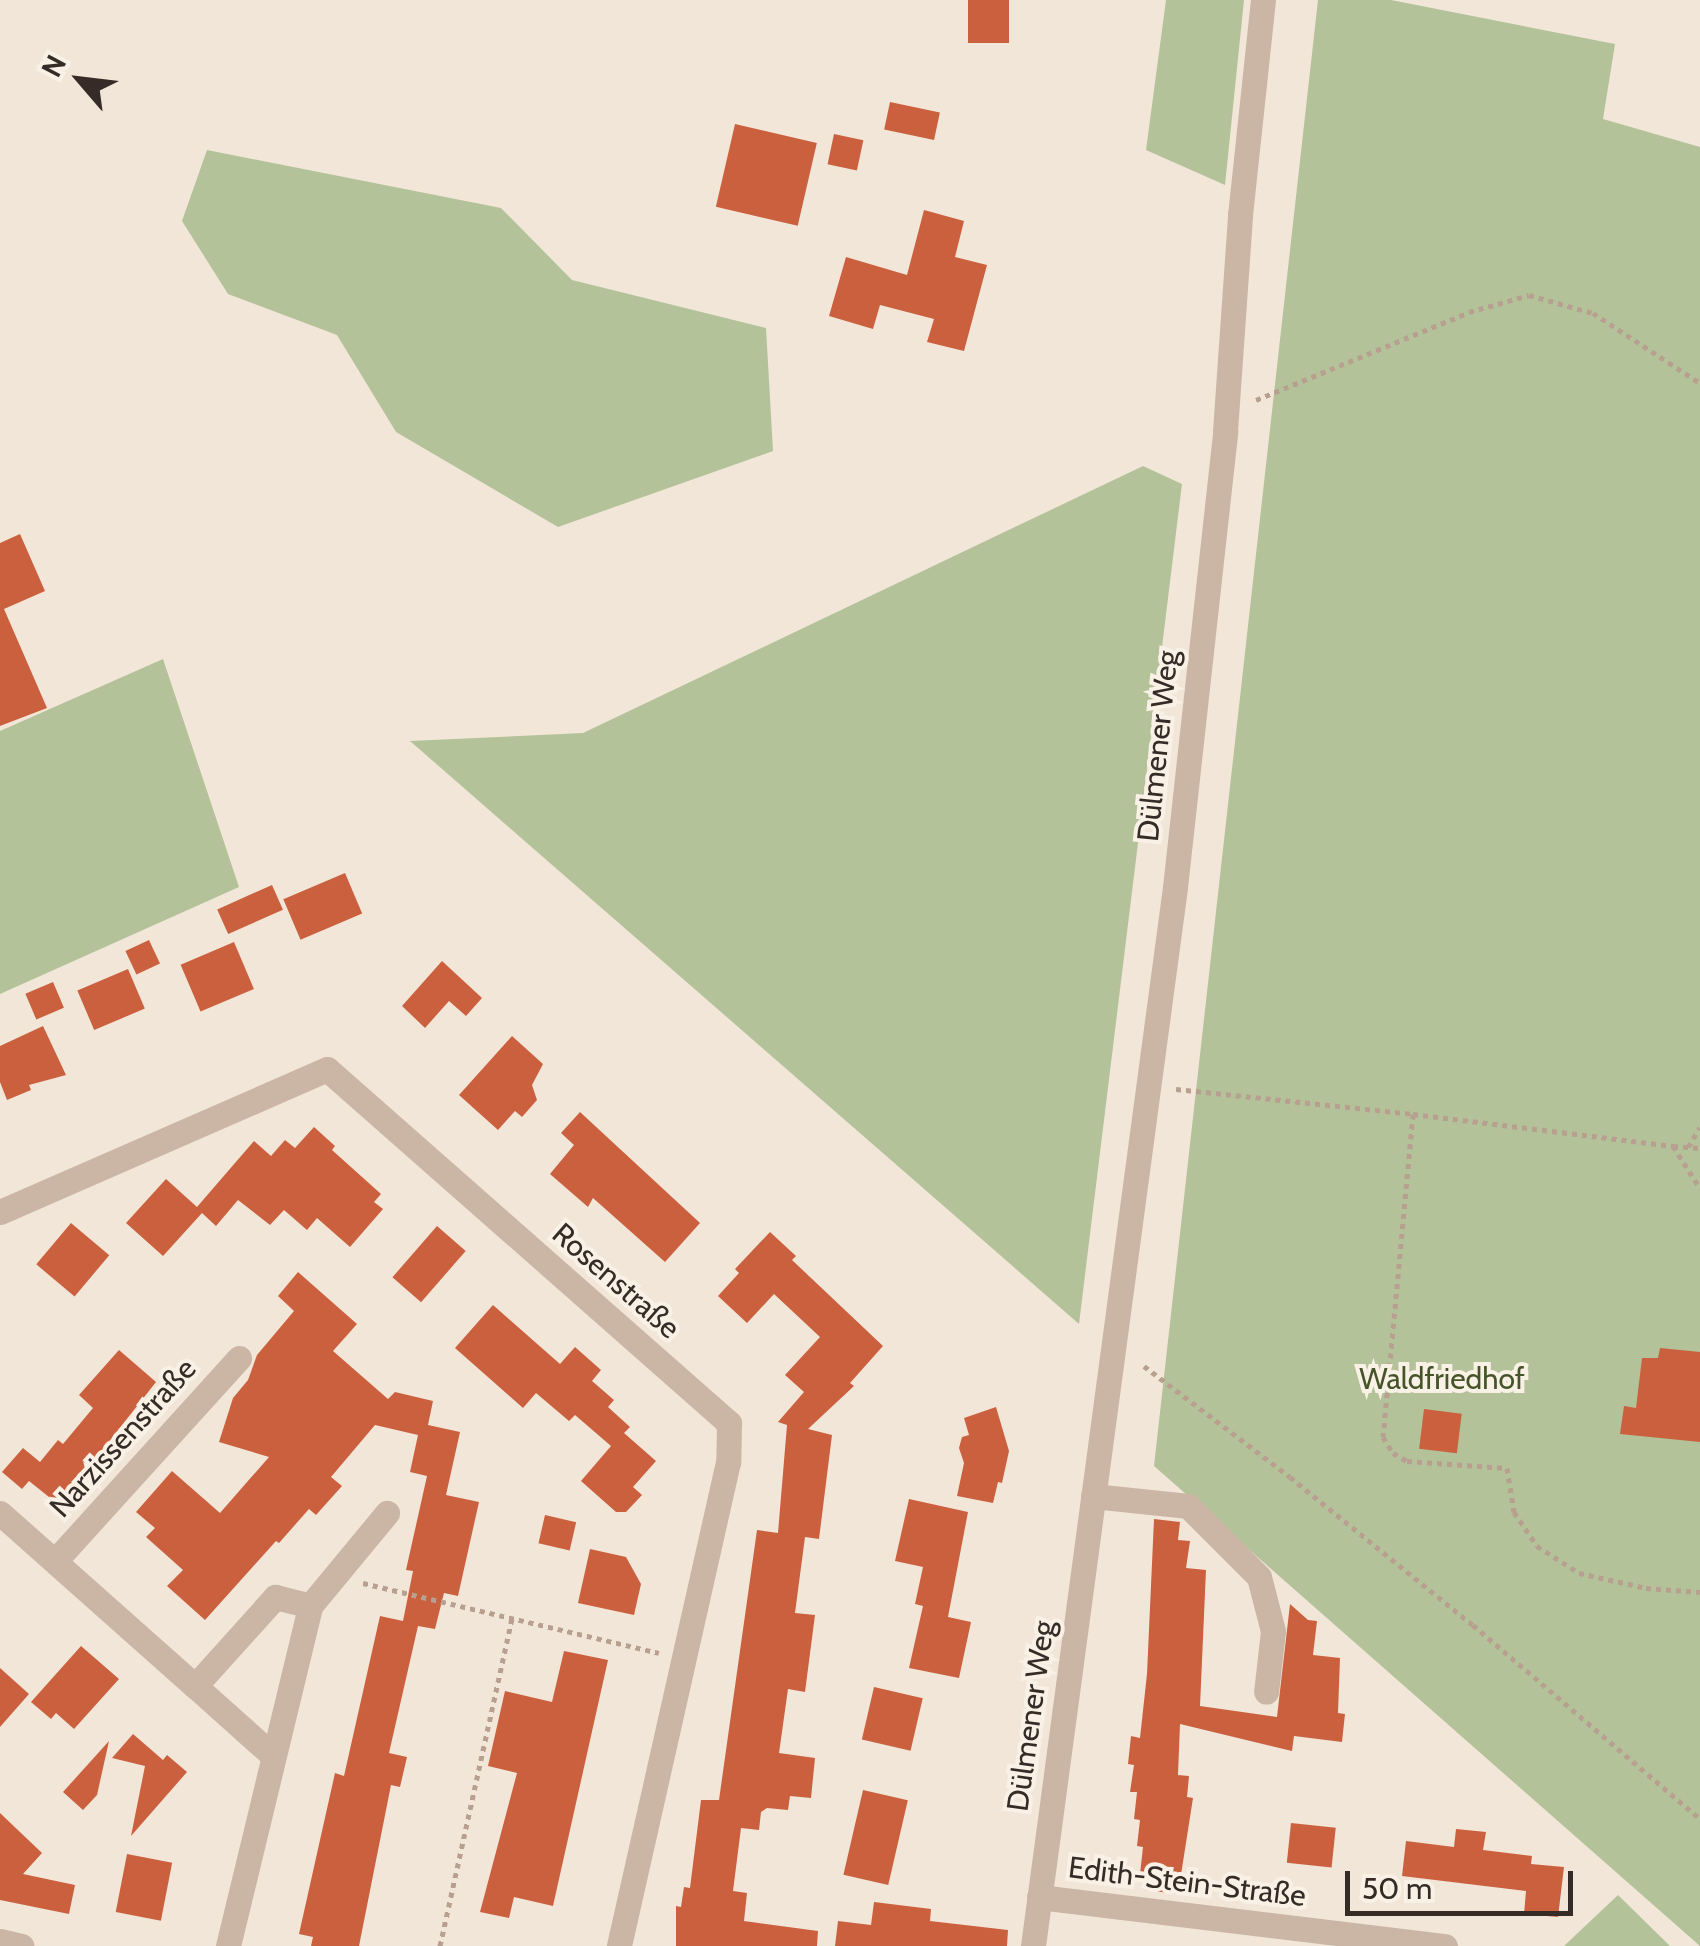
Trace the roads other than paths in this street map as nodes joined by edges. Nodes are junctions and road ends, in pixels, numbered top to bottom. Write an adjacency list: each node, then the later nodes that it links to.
1 (1263, 0): 4 (street, Dülmener Weg)
2 (0, 1212): 16 (street, Rosenstraße)
3 (239, 1358): 7 (street, Narzissenstraße)
4 (1093, 1496): 10 (street); 12 (street, Dülmener Weg)
5 (0, 1513): 7 (street, Narzissenstraße)
6 (387, 1513): 8 (street)
7 (55, 1561): 9 (street, Narzissenstraße)
8 (310, 1606): 9 (street); 11 (street)
9 (195, 1686): 11 (street, Narzissenstraße)
10 (1266, 1692)
11 (271, 1754): 15 (street)
12 (1040, 1897): 17 (street, Dülmener Weg); 18 (street, Edith-Stein-Straße)
13 (0, 1941): 14 (street)
14 (22, 1946)
15 (228, 1946)
16 (619, 1946)
17 (1034, 1946)
18 (1446, 1946)

